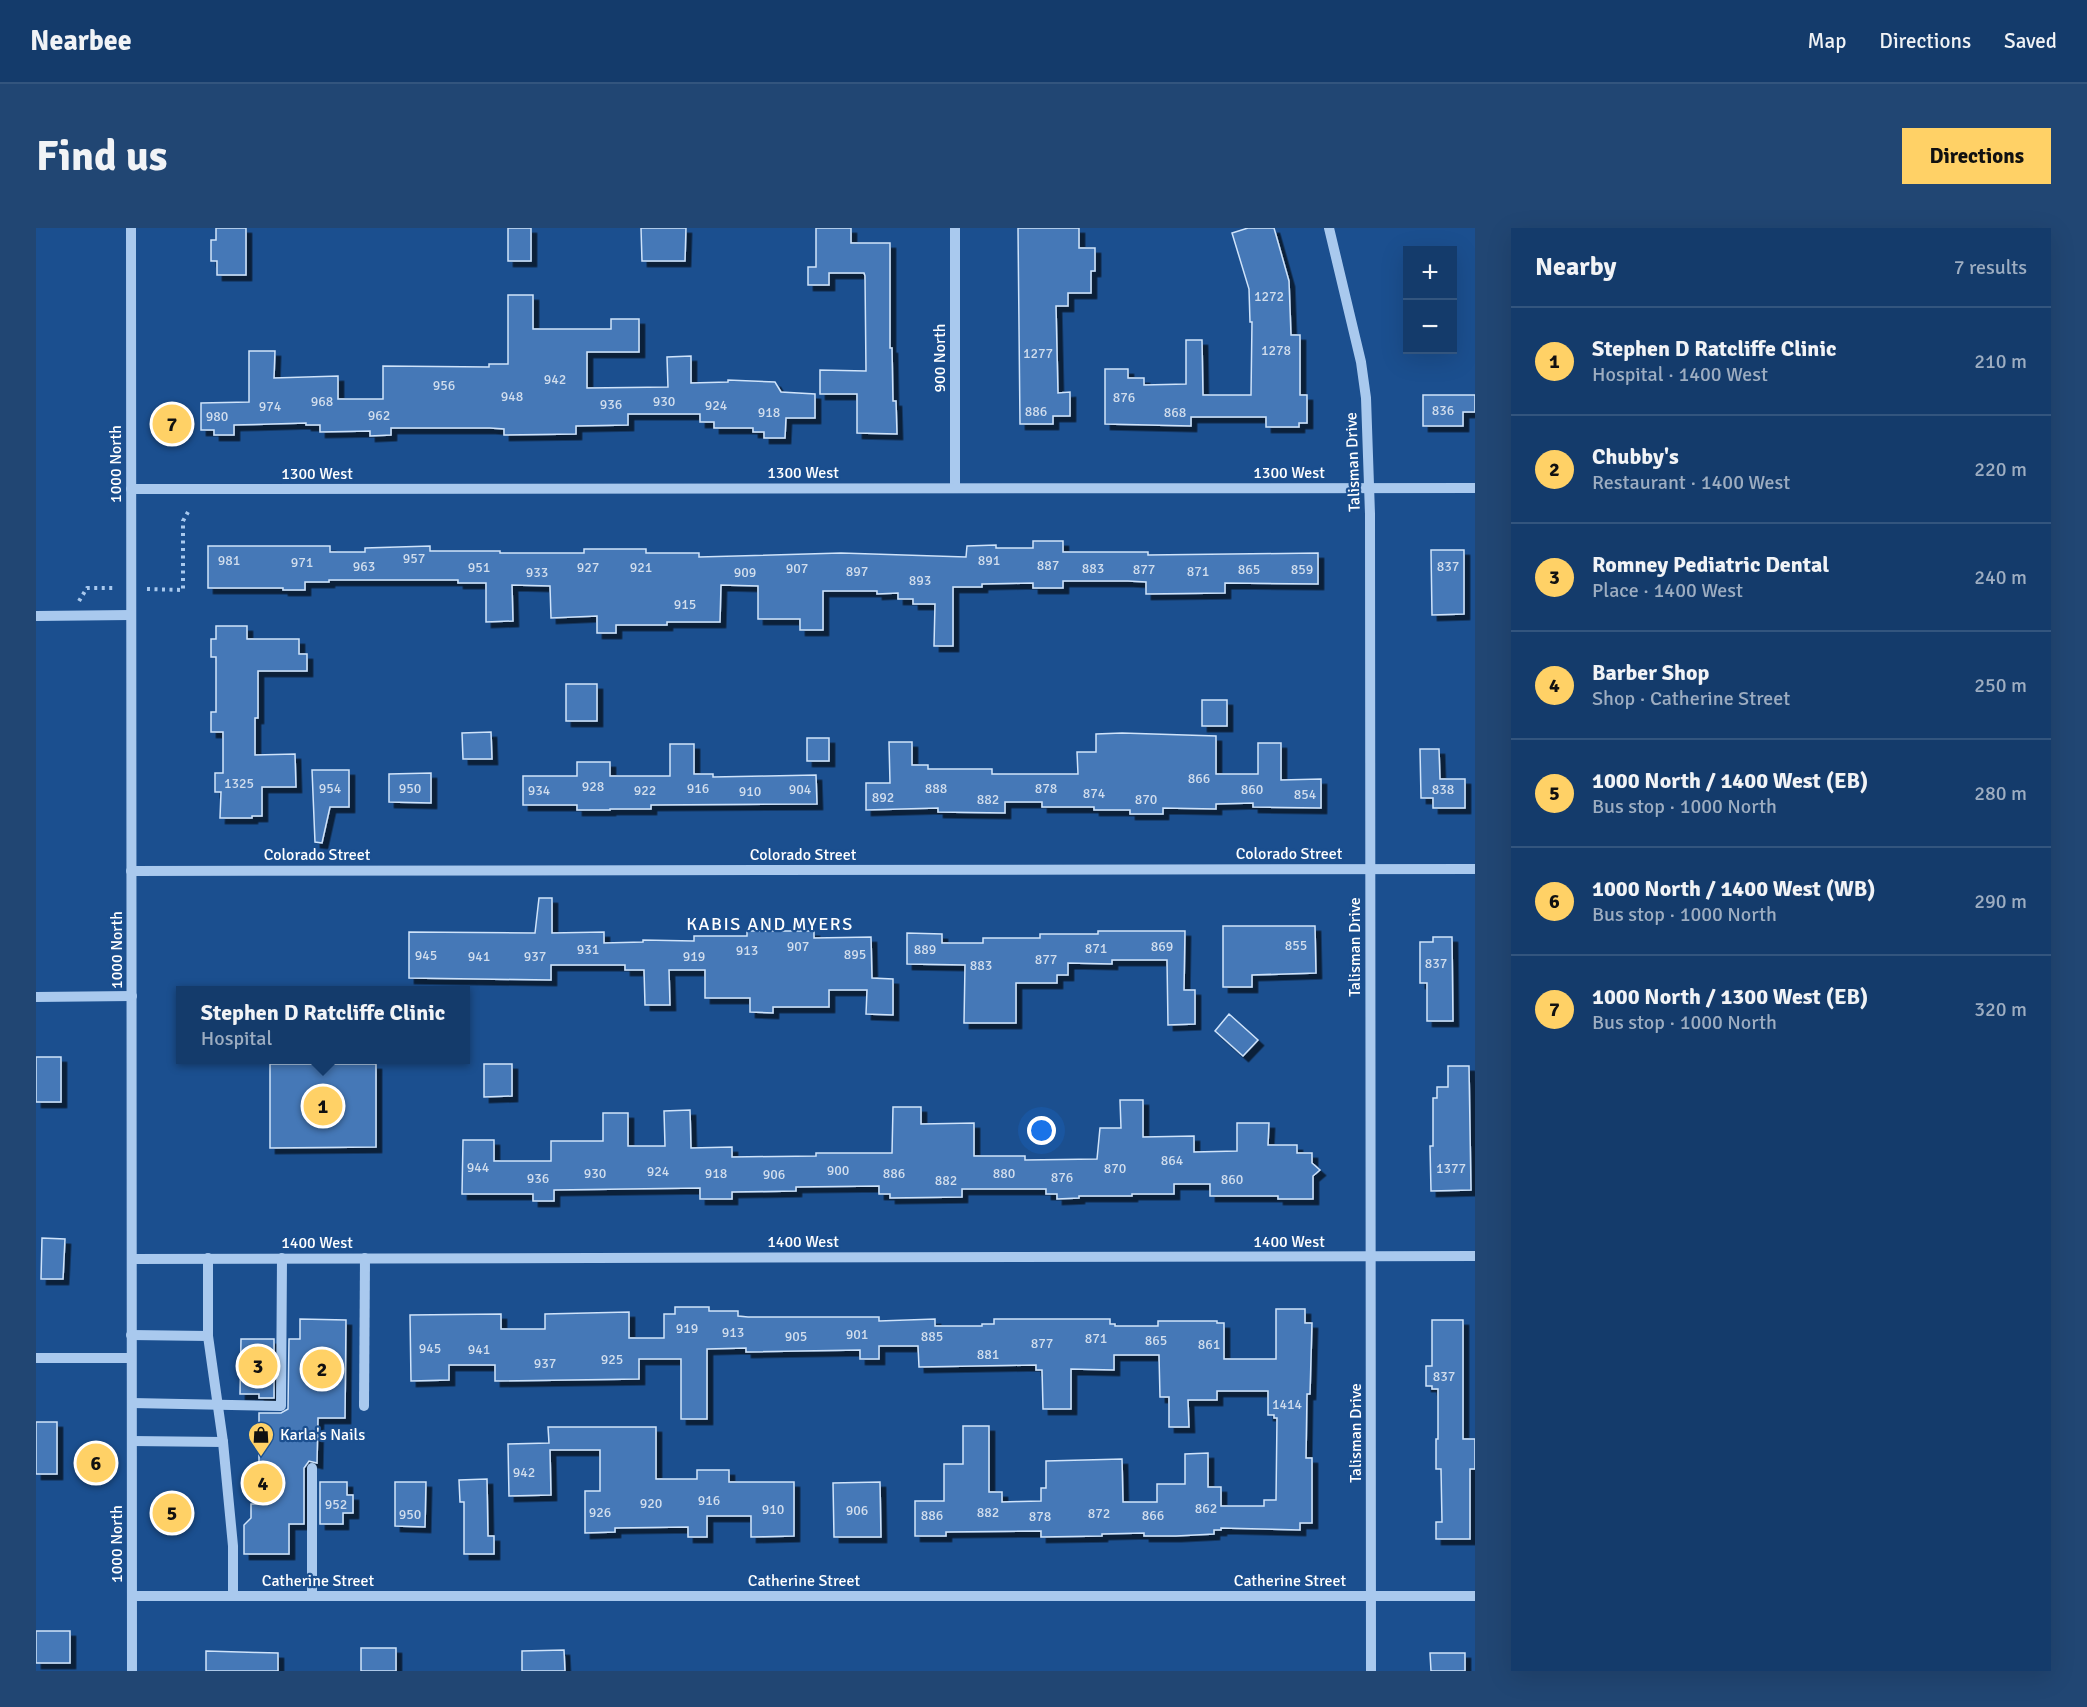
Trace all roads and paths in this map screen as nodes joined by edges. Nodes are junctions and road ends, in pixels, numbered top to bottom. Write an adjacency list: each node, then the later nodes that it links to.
1 (131, 228): 7 (street, 1000 North)
2 (955, 228): 4 (street, 900 North)
3 (1329, 228): 5 (street, Talisman Drive)
4 (955, 488): 5 (street, 1300 West); 7 (street, 1300 West)
5 (1369, 488): 6 (street, 1300 West); 14 (street, Talisman Drive)
6 (1475, 488)
7 (131, 489): 12 (street, 1000 North)
8 (188, 512): 11 (path)
9 (87, 588): 10 (path)
10 (104, 588)
11 (139, 589)
12 (131, 615): 13 (street); 16 (street, 1000 North)
13 (36, 616)
14 (1370, 869): 15 (street, Colorado Street); 16 (street, Colorado Street); 20 (street, Talisman Drive)
15 (1475, 869)
16 (131, 871): 17 (street, 1000 North)
17 (132, 996): 18 (street); 21 (street, 1000 North)
18 (36, 997)
19 (1475, 1256): 20 (street, 1400 West)
20 (1371, 1257): 24 (street, 1400 West); 38 (street, Talisman Drive)
21 (132, 1258): 22 (street, 1400 West); 25 (street, 1000 North)
22 (208, 1258): 23 (street, 1400 West); 26 (street)
23 (282, 1258): 24 (street, 1400 West); 30 (street)
24 (365, 1258): 31 (street)
25 (131, 1335): 26 (street); 28 (street, 1000 North)
26 (208, 1336): 30 (street)
27 (36, 1358): 28 (street)
28 (131, 1358): 29 (street, 1000 North)
29 (132, 1403): 30 (street); 32 (street, 1000 North)
30 (216, 1405): 33 (street)
31 (364, 1406)
32 (132, 1442): 33 (street); 35 (street, 1000 North)
33 (223, 1442): 36 (street)
34 (312, 1468): 37 (street)
35 (132, 1596): 36 (street, Catherine Street); 40 (street, 1000 North)
36 (232, 1596): 37 (street, Catherine Street)
37 (312, 1596): 38 (street, Catherine Street)
38 (1371, 1596): 39 (street, Catherine Street); 41 (street, Talisman Drive)
39 (1475, 1596)
40 (132, 1671)
41 (1371, 1671)

